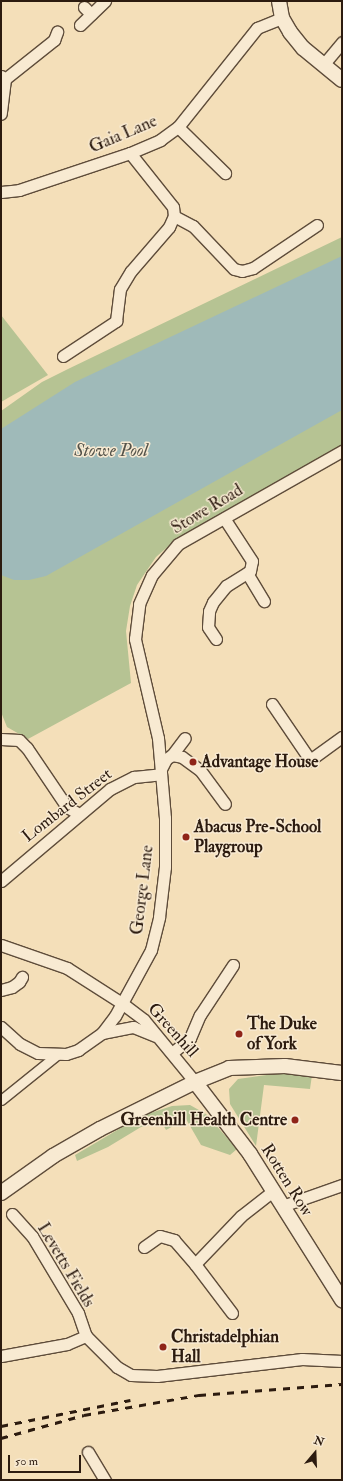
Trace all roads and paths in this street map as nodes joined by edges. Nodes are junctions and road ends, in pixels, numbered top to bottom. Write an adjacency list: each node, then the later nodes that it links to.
1 (105, 1): 4 (street)
2 (278, 1): 3 (street)
3 (282, 18): 7 (street); 11 (street, Gaia Lane)
4 (80, 25)
5 (57, 38): 8 (street)
6 (342, 42): 7 (street)
7 (323, 65): 9 (street)
8 (3, 78): 10 (street)
9 (342, 80)
10 (1, 114)
11 (178, 127): 12 (street, Gaia Lane); 13 (street)
12 (130, 154): 14 (street, Gaia Lane); 15 (street)
13 (225, 173)
14 (1, 192)
15 (174, 216): 16 (street); 17 (street)
16 (318, 225)
17 (62, 356)
18 (342, 451): 19 (street, Stowe Road)
19 (224, 518): 20 (street); 28 (street, Stowe Road)
20 (247, 573): 21 (street); 22 (street)
21 (264, 601)
22 (216, 639)
23 (272, 704): 24 (street)
24 (342, 737)
25 (184, 738): 27 (street)
26 (1, 739): 30 (street)
27 (172, 755): 28 (street); 29 (street)
28 (161, 772): 30 (street, Lombard Street); 36 (street, George Lane)
29 (225, 804)
30 (79, 814): 31 (street, Lombard Street)
31 (1, 881)
32 (1, 945): 36 (street, Greenhill)
33 (233, 966): 40 (street)
34 (22, 977): 35 (street)
35 (1, 990)
36 (123, 1004): 38 (street, George Lane); 39 (street, Greenhill)
37 (1, 1027): 41 (street)
38 (102, 1034): 39 (street); 41 (street)
39 (162, 1040): 40 (street, Greenhill)
40 (173, 1052): 43 (street, Greenhill)
41 (58, 1054): 44 (street)
42 (342, 1073): 43 (street)
43 (195, 1082): 46 (street, Rotten Row); 47 (street)
44 (1, 1100)
45 (342, 1184): 48 (street)
46 (273, 1191): 48 (street, Rotten Row); 51 (street)
47 (1, 1193)
48 (282, 1206): 52 (street, Rotten Row)
49 (12, 1214): 54 (street, Levetts Fields)
50 (144, 1247): 51 (street)
51 (195, 1264): 53 (street)
52 (342, 1300)
53 (232, 1313)
54 (86, 1336): 55 (street); 56 (street)
55 (1, 1356)
56 (342, 1361)
57 (88, 1452): 58 (street)
58 (101, 1479)

